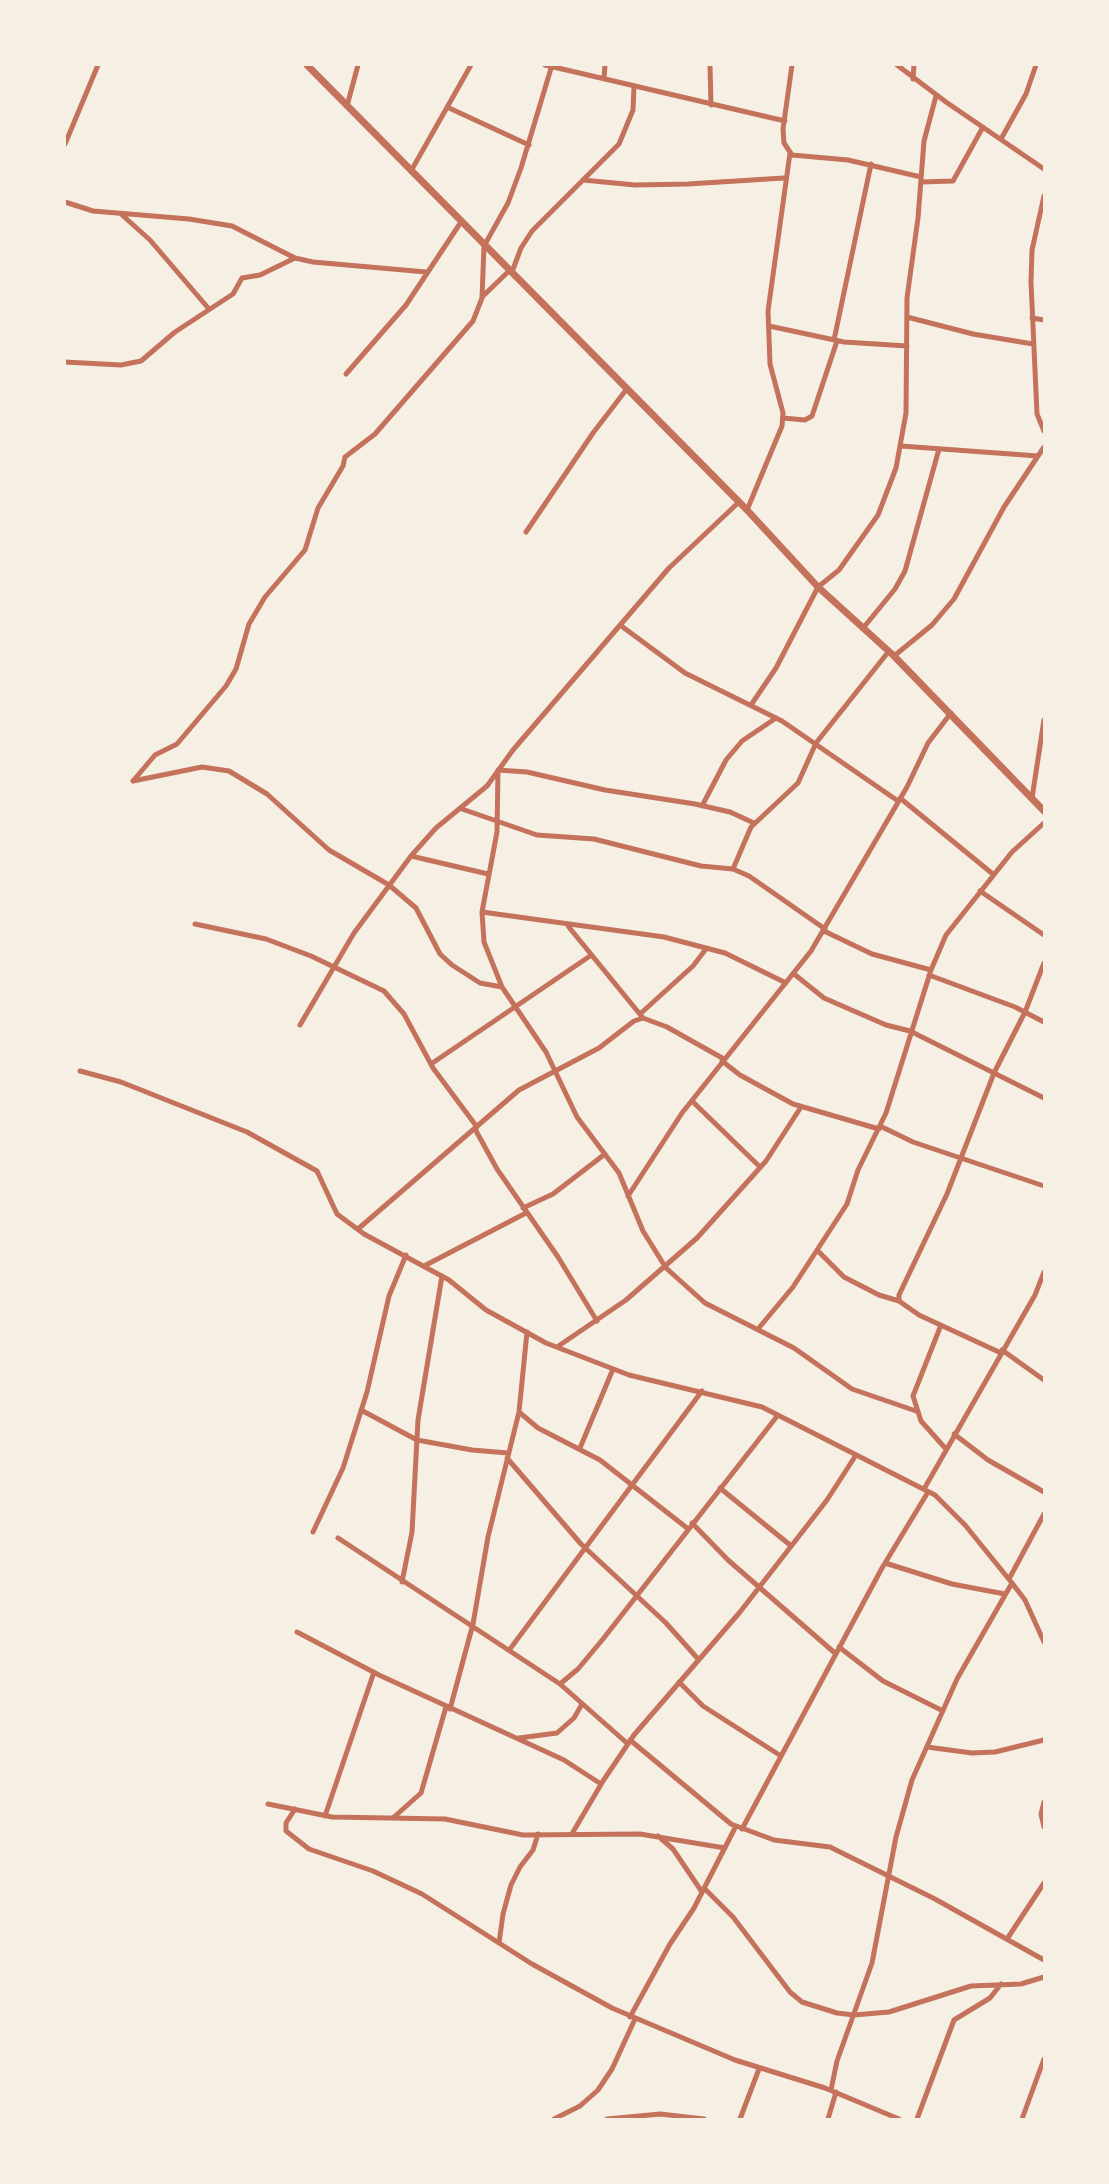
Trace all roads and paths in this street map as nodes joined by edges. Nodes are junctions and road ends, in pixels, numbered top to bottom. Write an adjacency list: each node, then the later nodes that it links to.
1 (98, 65): 22 (street)
2 (307, 65): 17 (street)
3 (358, 65): 17 (street)
4 (471, 65): 18 (street)
5 (549, 65): 12 (street); 23 (street)
6 (605, 65): 12 (street)
7 (710, 65): 16 (street)
8 (792, 65): 19 (street)
9 (897, 65): 13 (street)
10 (914, 65): 13 (street)
11 (1036, 65): 21 (street)
12 (604, 79): 14 (street)
13 (913, 79): 15 (street)
14 (634, 86): 16 (street); 30 (street)
15 (936, 96): 20 (street); 29 (street)
16 (712, 105): 19 (street)
17 (347, 106): 27 (street)
18 (447, 107): 23 (street); 27 (street)
19 (785, 121): 24 (street)
20 (983, 127): 21 (street); 29 (street)
21 (1001, 139): 26 (street)
22 (65, 144)
23 (529, 145): 35 (street)
24 (790, 153): 25 (street); 28 (street)
25 (871, 164): 29 (street); 45 (street)
26 (1044, 169)
27 (411, 170): 34 (street)
28 (784, 178): 30 (street); 44 (street)
29 (921, 179): 41 (street)
30 (583, 180): 37 (street)
31 (1044, 196): 42 (street)
32 (65, 202): 33 (street)
33 (121, 214): 36 (street); 40 (street)
34 (461, 222): 35 (street); 38 (street)
35 (484, 246): 37 (street); 39 (street)
36 (295, 258): 38 (street); 40 (street)
37 (511, 271): 39 (street); 50 (street)
38 (426, 272): 49 (street)
39 (482, 298): 81 (street)
40 (209, 309): 48 (street)
41 (907, 317): 46 (street); 47 (street)
42 (1032, 318): 43 (street); 46 (street)
43 (1044, 320)
44 (769, 326): 45 (street); 51 (street)
45 (836, 341): 47 (street); 51 (street)
46 (1033, 344): 52 (street)
47 (907, 346): 53 (street)
48 (65, 362)
49 (346, 374)
50 (626, 390): 56 (street); 58 (street)
51 (783, 418): 57 (street)
52 (1044, 431)
53 (901, 446): 54 (street); 59 (street)
54 (939, 449): 55 (street); 61 (street)
55 (1042, 452): 62 (street)
56 (739, 502): 57 (street); 60 (street)
57 (747, 510): 59 (street)
58 (526, 532)
59 (818, 587): 61 (street); 63 (street)
60 (621, 625): 63 (street); 68 (street)
61 (864, 627): 62 (street)
62 (891, 653): 64 (street); 67 (street)
63 (751, 705): 65 (street)
64 (951, 713): 69 (street); 70 (street)
65 (776, 718): 67 (street); 71 (street)
66 (1044, 720): 69 (street)
67 (816, 743): 70 (street); 75 (street)
68 (498, 769): 71 (street); 72 (street); 74 (street)
69 (1032, 798): 73 (street)
70 (899, 799): 80 (street); 86 (street)
71 (702, 806): 75 (street)
72 (463, 808): 74 (street); 77 (street)
73 (1044, 811)
74 (497, 821): 78 (street); 79 (street)
75 (754, 823): 78 (street)
76 (1044, 823): 80 (street)
77 (411, 856): 79 (street); 81 (street)
78 (733, 869): 86 (street)
79 (488, 874): 83 (street)
80 (993, 874): 82 (street)
81 (389, 884): 91 (street); 95 (street)
82 (980, 891): 87 (street); 92 (street)
83 (482, 912): 85 (street); 95 (street)
84 (195, 924): 91 (street)
85 (568, 925): 88 (street); 89 (street)
86 (824, 930): 92 (street); 93 (street)
87 (1044, 935)
88 (706, 949): 94 (street); 98 (street)
89 (590, 956): 96 (street); 98 (street)
90 (1044, 963): 97 (street)
91 (334, 966): 100 (street); 103 (street)
92 (930, 972): 97 (street); 101 (street)
93 (794, 974): 94 (street); 101 (street)
94 (786, 983): 102 (street)
95 (502, 987): 96 (street)
96 (518, 1007): 103 (street); 104 (street)
97 (1025, 1012): 99 (street); 106 (street)
98 (641, 1016): 102 (street); 104 (street)
99 (1044, 1022)
100 (300, 1025)
101 (910, 1031): 106 (street); 111 (street)
102 (723, 1060): 108 (street); 109 (street)
103 (431, 1064): 110 (street)
104 (554, 1069): 110 (street); 112 (street)
105 (80, 1071): 118 (street)
106 (994, 1073): 107 (street); 113 (street)
107 (1044, 1098)
108 (692, 1101): 114 (street); 116 (street)
109 (801, 1107): 111 (street); 114 (street)
110 (476, 1128): 117 (street); 118 (street)
111 (880, 1128): 113 (street); 119 (street)
112 (606, 1154): 116 (street); 117 (street)
113 (961, 1158): 115 (street); 127 (street)
114 (760, 1167): 122 (street)
115 (1044, 1186)
116 (628, 1196): 122 (street)
117 (524, 1211): 121 (street); 128 (street)
118 (358, 1229): 120 (street)
119 (817, 1250): 127 (street); 130 (street)
120 (406, 1255): 121 (street); 137 (street)
121 (424, 1266): 124 (street)
122 (666, 1268): 128 (street); 130 (street)
123 (1044, 1272): 125 (street)
124 (442, 1276): 131 (street); 142 (street)
125 (1035, 1295): 126 (street); 133 (street)
126 (1044, 1298)
127 (899, 1301): 129 (street)
128 (597, 1321): 132 (street)
129 (941, 1325): 133 (street); 138 (street)
130 (758, 1329): 138 (street)
131 (527, 1332): 132 (street); 139 (street)
132 (557, 1347): 134 (street)
133 (1002, 1352): 135 (street); 141 (street)
134 (612, 1369): 136 (street); 143 (street)
135 (1044, 1380)
136 (702, 1391): 140 (street); 147 (street)
137 (361, 1410): 142 (street); 154 (street)
138 (916, 1411): 144 (street)
139 (519, 1412): 143 (street); 146 (street)
140 (778, 1415): 145 (street); 148 (street)
141 (954, 1434): 144 (street); 150 (street)
142 (417, 1440): 146 (street); 159 (street)
143 (580, 1448): 147 (street)
144 (946, 1449): 149 (street)
145 (856, 1455): 149 (street); 156 (street)
146 (508, 1456): 157 (street); 164 (street)
147 (630, 1487): 153 (street); 157 (street)
148 (720, 1488): 152 (street); 156 (street)
149 (926, 1490): 158 (street); 160 (street)
150 (1044, 1492)
151 (1044, 1514): 160 (street)
152 (692, 1523): 153 (street); 161 (street)
153 (687, 1528): 163 (street)
154 (313, 1532)
155 (338, 1538): 159 (street)
156 (790, 1545): 161 (street)
157 (584, 1547): 163 (street); 168 (street)
158 (885, 1563): 162 (street); 167 (street)
159 (402, 1581): 164 (street)
160 (1010, 1581): 162 (street); 166 (street)
161 (760, 1585): 169 (street); 170 (street)
162 (1005, 1594): 176 (street)
163 (636, 1596): 170 (street); 173 (street)
164 (473, 1625): 168 (street); 175 (street)
165 (296, 1632): 171 (street)
166 (1044, 1642)
167 (839, 1647): 169 (street); 176 (street)
168 (510, 1649): 173 (street)
169 (835, 1654): 181 (street)
170 (699, 1660): 172 (street)
171 (374, 1672): 175 (street); 186 (street)
172 (679, 1682): 179 (street); 181 (street)
173 (560, 1684): 174 (street)
174 (582, 1704): 177 (street); 179 (street)
175 (448, 1708): 177 (street); 187 (street)
176 (943, 1711): 180 (street)
177 (519, 1738): 182 (street)
178 (1044, 1740): 180 (street)
179 (629, 1742): 182 (street); 189 (street)
180 (927, 1746): 194 (street)
181 (781, 1756): 189 (street)
182 (601, 1784): 190 (street)
183 (1044, 1802): 188 (street)
184 (268, 1804): 185 (street)
185 (295, 1808): 186 (street); 198 (street)
186 (325, 1816): 187 (street)
187 (394, 1817): 191 (street)
188 (1044, 1827)
189 (739, 1828): 193 (street); 194 (street)
190 (573, 1832): 191 (street); 192 (street)
191 (538, 1834): 198 (street)
192 (658, 1836): 193 (street); 196 (street)
193 (725, 1848): 196 (street)
194 (890, 1875): 197 (street); 202 (street)
195 (1044, 1883): 197 (street)
196 (703, 1890): 202 (street); 203 (street)
197 (1007, 1939): 199 (street)
198 (499, 1943): 203 (street)
199 (1044, 1960)
200 (1044, 1977): 201 (street)
201 (1001, 1984): 202 (street); 214 (street)
202 (854, 2015): 206 (street)
203 (633, 2018): 205 (street); 207 (street)
204 (1044, 2059): 215 (street)
205 (759, 2069): 206 (street); 211 (street)
206 (834, 2091): 212 (street); 213 (street)
207 (567, 2117): 208 (street)
208 (554, 2119)
209 (607, 2119): 210 (street)
210 (704, 2119)
211 (740, 2119)
212 (828, 2119)
213 (899, 2119)
214 (917, 2119)
215 (1022, 2119)

